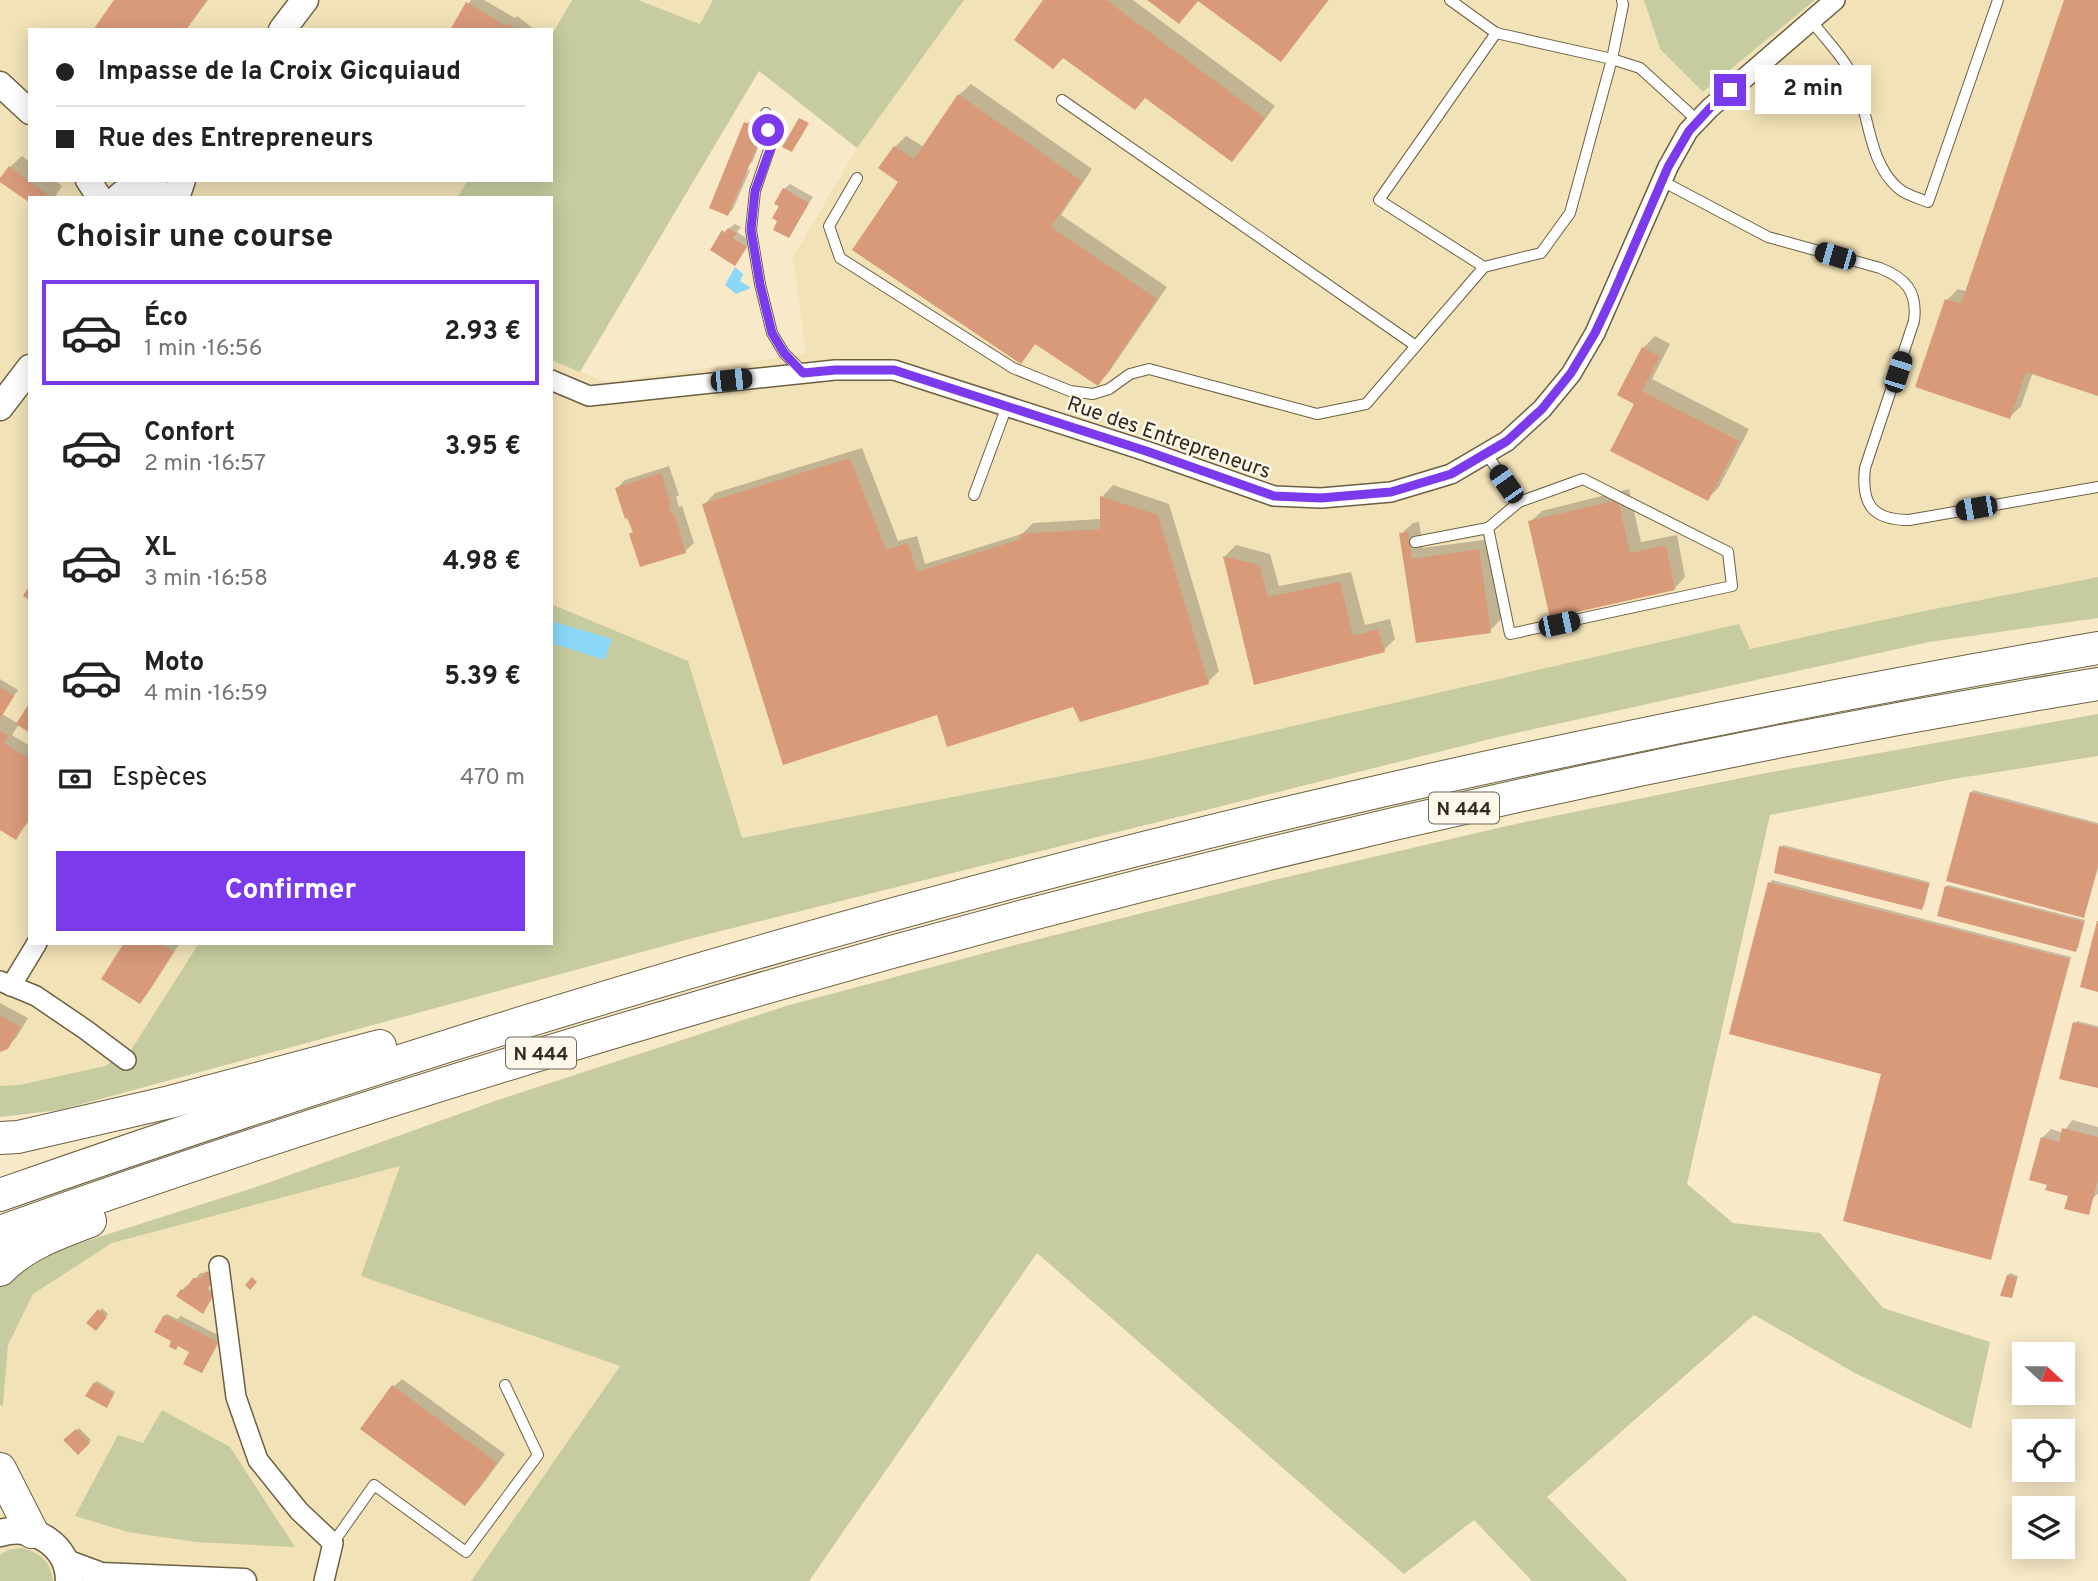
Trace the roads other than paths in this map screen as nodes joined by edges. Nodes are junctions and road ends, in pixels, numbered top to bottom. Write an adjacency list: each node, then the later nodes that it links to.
1 (305, 0): 7 (main road)
2 (1450, 0): 8 (lane)
3 (1622, 0): 9 (lane)
4 (1835, 0): 6 (street, Rue des Entrepreneurs)
5 (1998, 0): 6 (lane)
6 (1811, 20): 14 (street, Rue des Entrepreneurs)
7 (284, 28)
8 (1496, 33): 9 (lane); 17 (lane)
9 (1612, 60): 14 (lane); 17 (lane)
10 (0, 84): 12 (street)
11 (1062, 100): 18 (lane)
12 (28, 109)
13 (766, 113): 20 (lane)
14 (1698, 121): 16 (street, Rue des Entrepreneurs)
15 (857, 178): 18 (lane)
16 (1662, 181): 24 (street, Rue des Entrepreneurs); 25 (lane)
17 (1484, 267): 18 (lane)
18 (1416, 346)
19 (28, 371): 23 (main road)
20 (803, 373): 21 (street, Rue des Entrepreneurs); 22 (street, Rue des Entrepreneurs)
21 (553, 381)
22 (1007, 406): 24 (street, Rue des Entrepreneurs); 26 (lane)
23 (0, 407)
24 (1486, 453): 27 (lane)
25 (2098, 487)
26 (974, 495)
27 (1519, 502): 28 (lane); 28 (lane)
28 (1488, 528): 29 (lane)
29 (1415, 542)
30 (2098, 648): 34 (highway, N 444)
31 (2098, 684): 37 (highway, N 444)
32 (35, 945): 33 (street)
33 (6, 983): 35 (street)
34 (407, 1058): 36 (highway); 38 (highway, N 444)
35 (126, 1060)
36 (0, 1138)
37 (247, 1147): 39 (highway, N 444); 41 (highway)
38 (0, 1195)
39 (0, 1232)
40 (219, 1266): 46 (street)
41 (0, 1270)
42 (505, 1385): 46 (lane)
43 (0, 1469): 44 (highway)
44 (32, 1532): 45 (main road); 47 (main road)
45 (0, 1533)
46 (333, 1543): 49 (street)
47 (68, 1572): 48 (street)
48 (244, 1581)
49 (324, 1581)

